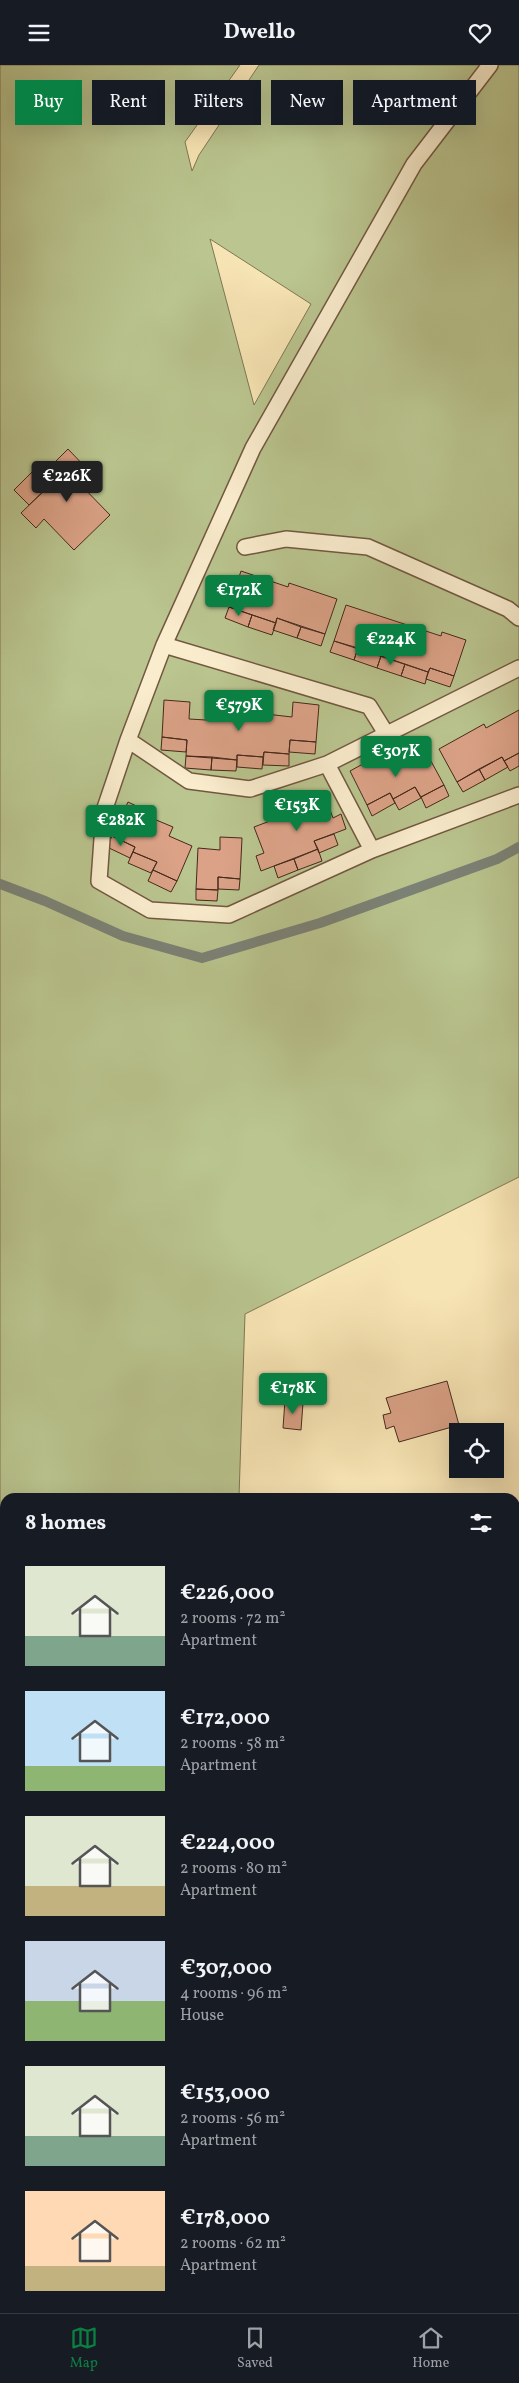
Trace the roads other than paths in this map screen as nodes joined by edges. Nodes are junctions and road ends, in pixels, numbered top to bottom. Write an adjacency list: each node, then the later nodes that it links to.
1 (490, 65): 4 (lane)
2 (245, 547): 3 (lane)
3 (519, 618)
4 (164, 645): 6 (lane); 7 (lane)
5 (519, 668): 6 (lane)
6 (387, 735): 8 (lane)
7 (128, 740): 8 (lane); 10 (lane)
8 (327, 764): 10 (lane)
9 (519, 795): 10 (lane)
10 (372, 851)

